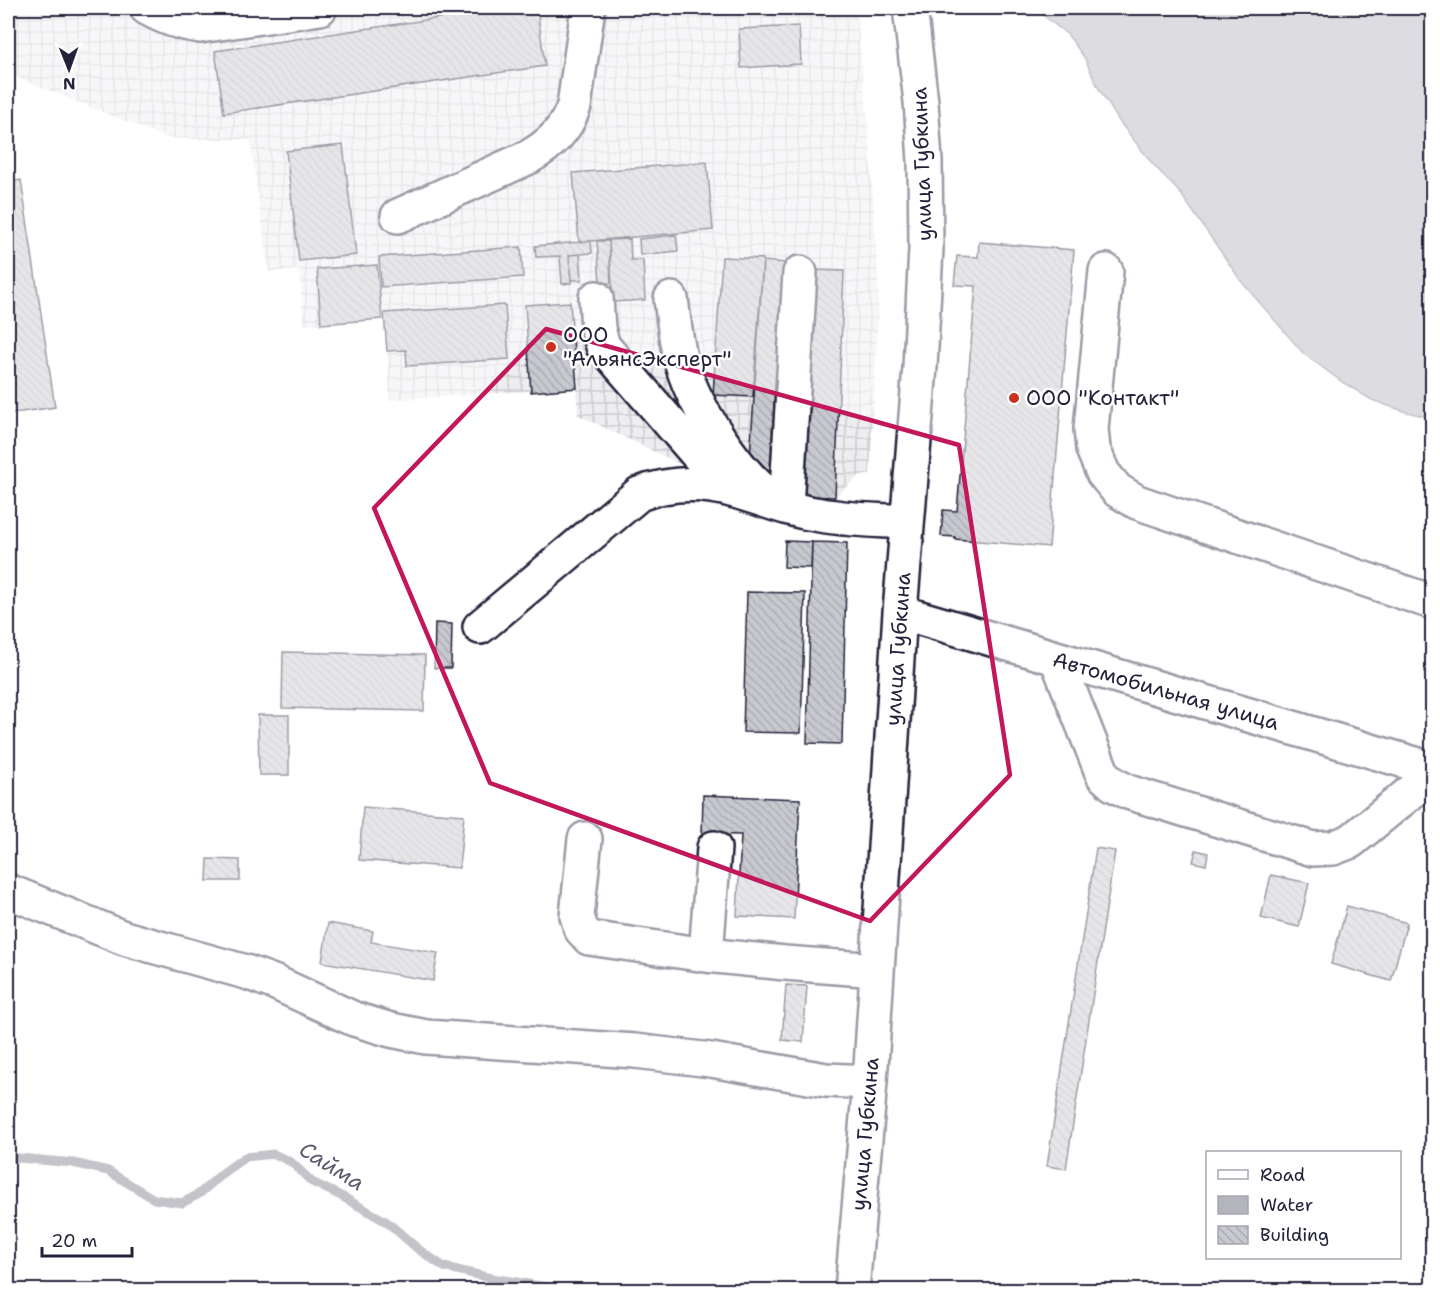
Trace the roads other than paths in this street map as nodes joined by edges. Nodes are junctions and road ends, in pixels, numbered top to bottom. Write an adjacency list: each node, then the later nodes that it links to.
1 (147, 8): 2 (street)
2 (320, 8)
3 (588, 8): 5 (street)
4 (910, 8): 12 (street, улица Губкина)
5 (398, 216)
6 (1106, 271): 13 (street)
7 (800, 273): 11 (street)
8 (596, 298): 10 (street)
9 (671, 299): 11 (street)
10 (733, 490): 11 (street); 15 (street)
11 (786, 507): 12 (street)
12 (907, 522): 14 (street, улица Губкина)
13 (1432, 602)
14 (900, 612): 16 (street, Автомобильная улица); 23 (street, улица Губкина)
15 (480, 627)
16 (1057, 659): 17 (street, Автомобильная улица); 18 (street)
17 (1432, 769)
18 (1432, 775)
19 (585, 839): 22 (street)
20 (714, 848): 22 (street)
21 (8, 891): 24 (street)
22 (706, 955): 23 (street)
23 (877, 970): 24 (street, улица Губкина)
24 (870, 1082): 25 (street, улица Губкина)
25 (852, 1290)

